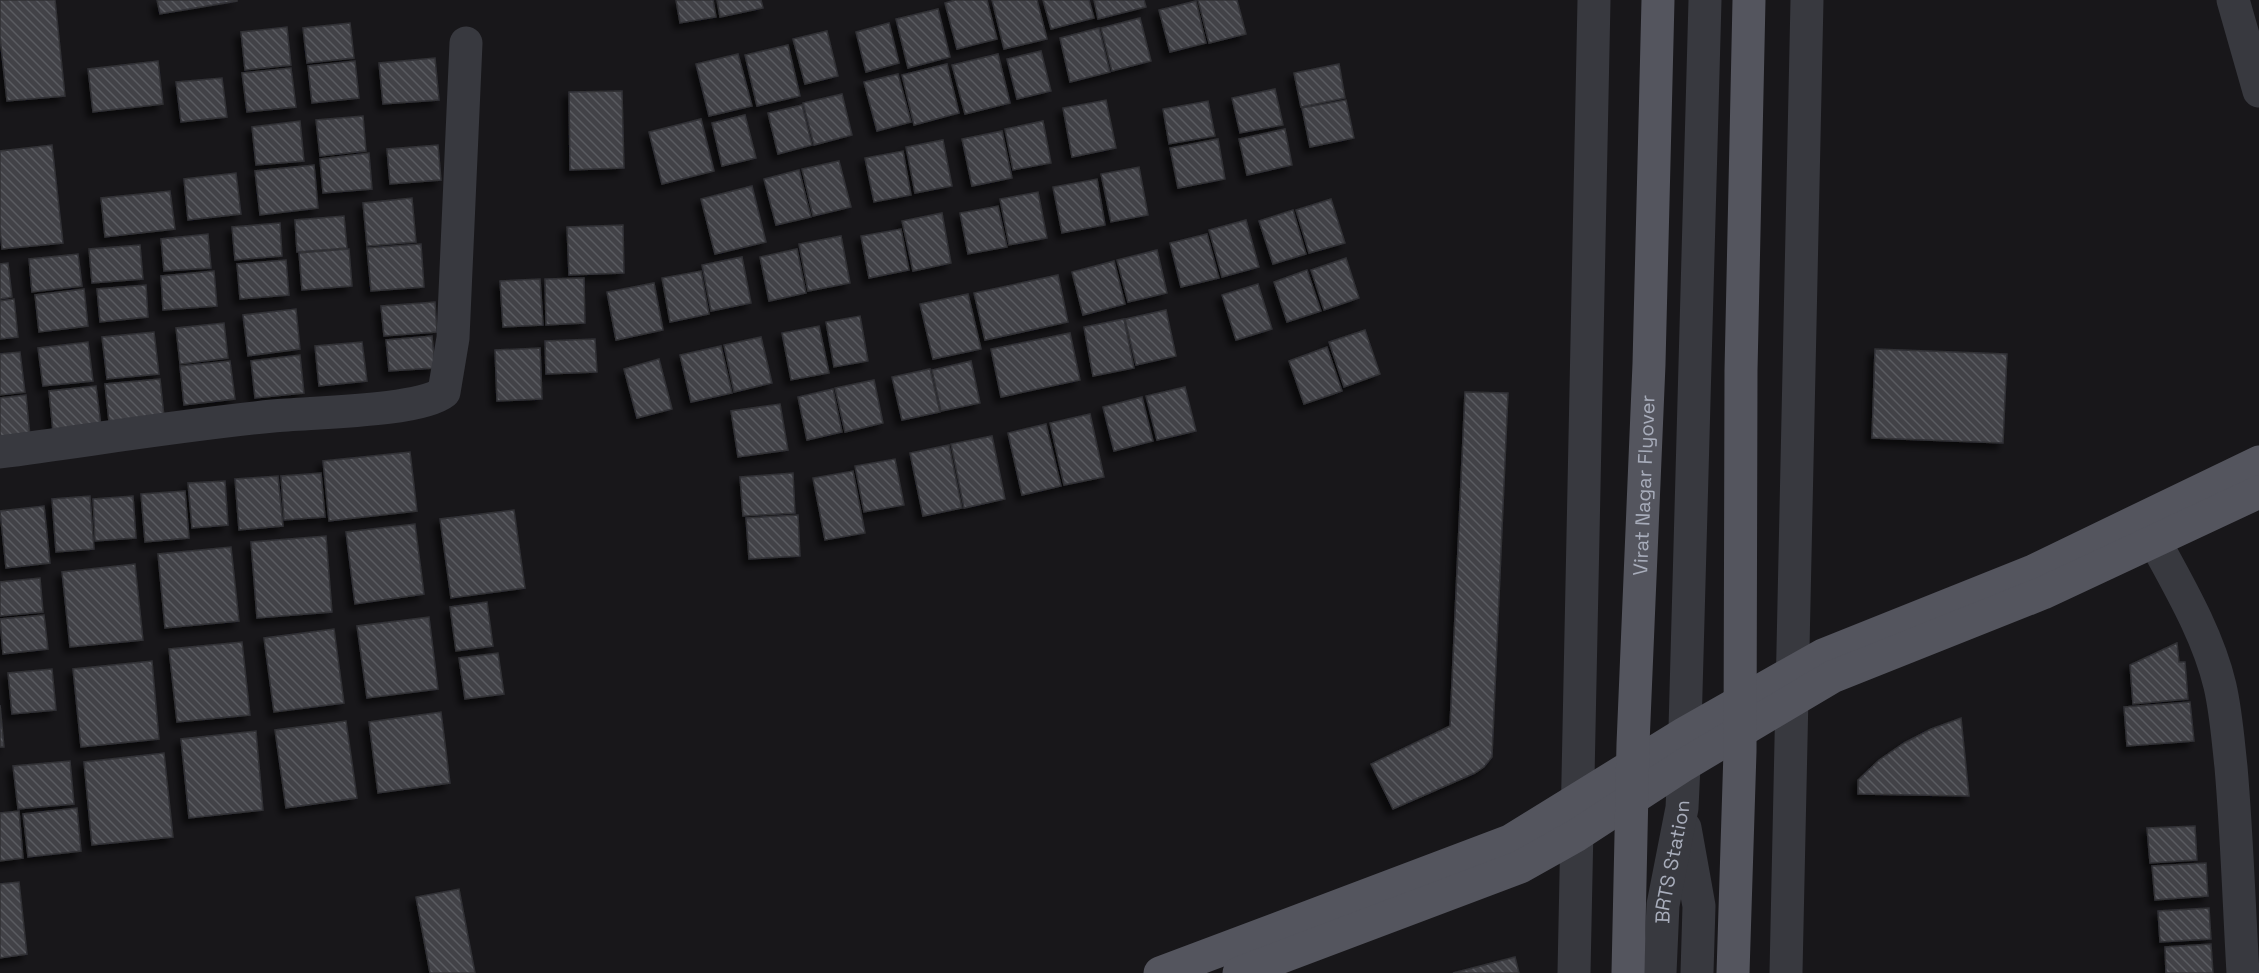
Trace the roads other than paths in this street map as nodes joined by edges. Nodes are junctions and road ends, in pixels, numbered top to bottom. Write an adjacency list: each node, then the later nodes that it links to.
1 (1594, 0): 15 (street)
2 (1658, 0): 22 (main road, Virat Nagar Flyover, bridge)
3 (1705, 0): 14 (street)
4 (1749, 0): 25 (main road, bridge)
5 (1807, 0): 13 (street)
6 (2233, 0): 8 (street)
7 (466, 43): 9 (street)
8 (2259, 91)
9 (0, 452)
10 (2259, 462): 13 (main road)
11 (2259, 492): 12 (main road)
12 (2154, 540): 13 (main road); 27 (street)
13 (1793, 686): 14 (main road); 26 (street)
14 (1685, 749): 15 (main road); 16 (street); 17 (main road)
15 (1578, 800): 17 (street); 19 (main road)
16 (1682, 808): 23 (street, BRTS Station); 24 (street, BRTS Station)
17 (1577, 835): 18 (main road); 21 (street)
18 (1291, 964): 20 (main road)
19 (1160, 973)
20 (1239, 973)
21 (1574, 973)
22 (1628, 973)
23 (1660, 973)
24 (1697, 973)
25 (1733, 973)
26 (1786, 973)
27 (2243, 973)

